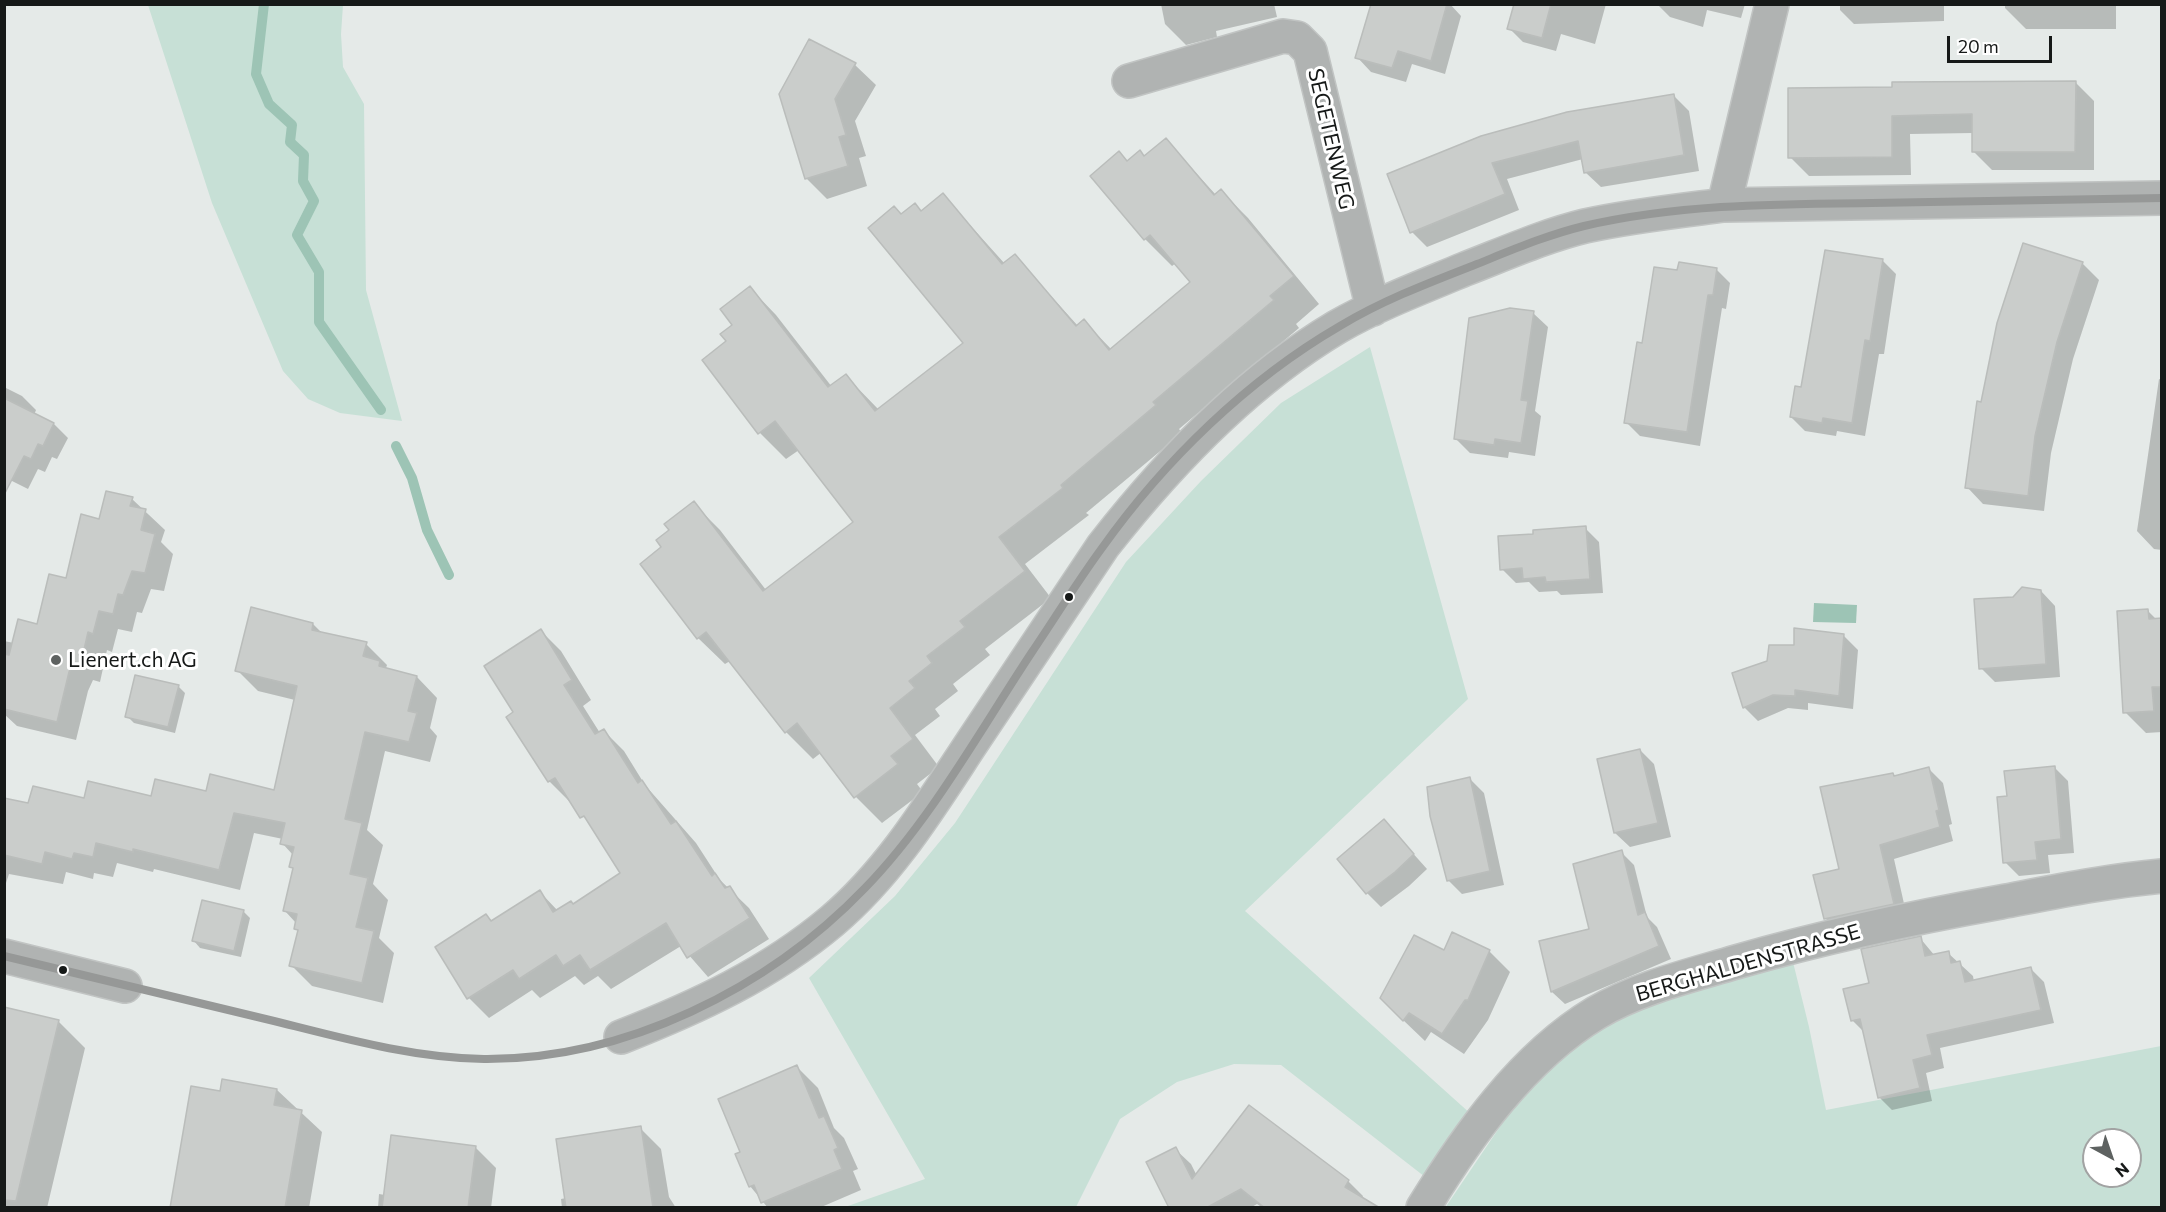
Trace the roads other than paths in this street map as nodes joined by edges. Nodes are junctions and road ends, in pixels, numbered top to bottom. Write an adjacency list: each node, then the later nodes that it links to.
1 (1772, 4): 4 (street)
2 (1129, 81): 5 (street, SEGETENWEG)
3 (2162, 198): 4 (street)
4 (1724, 205): 5 (street)
5 (1373, 309): 9 (street)
6 (2162, 876): 10 (street, BERGHALDENSTRASSE)
7 (4, 956): 8 (street)
8 (125, 986)
9 (621, 1037)
10 (1423, 1208)

